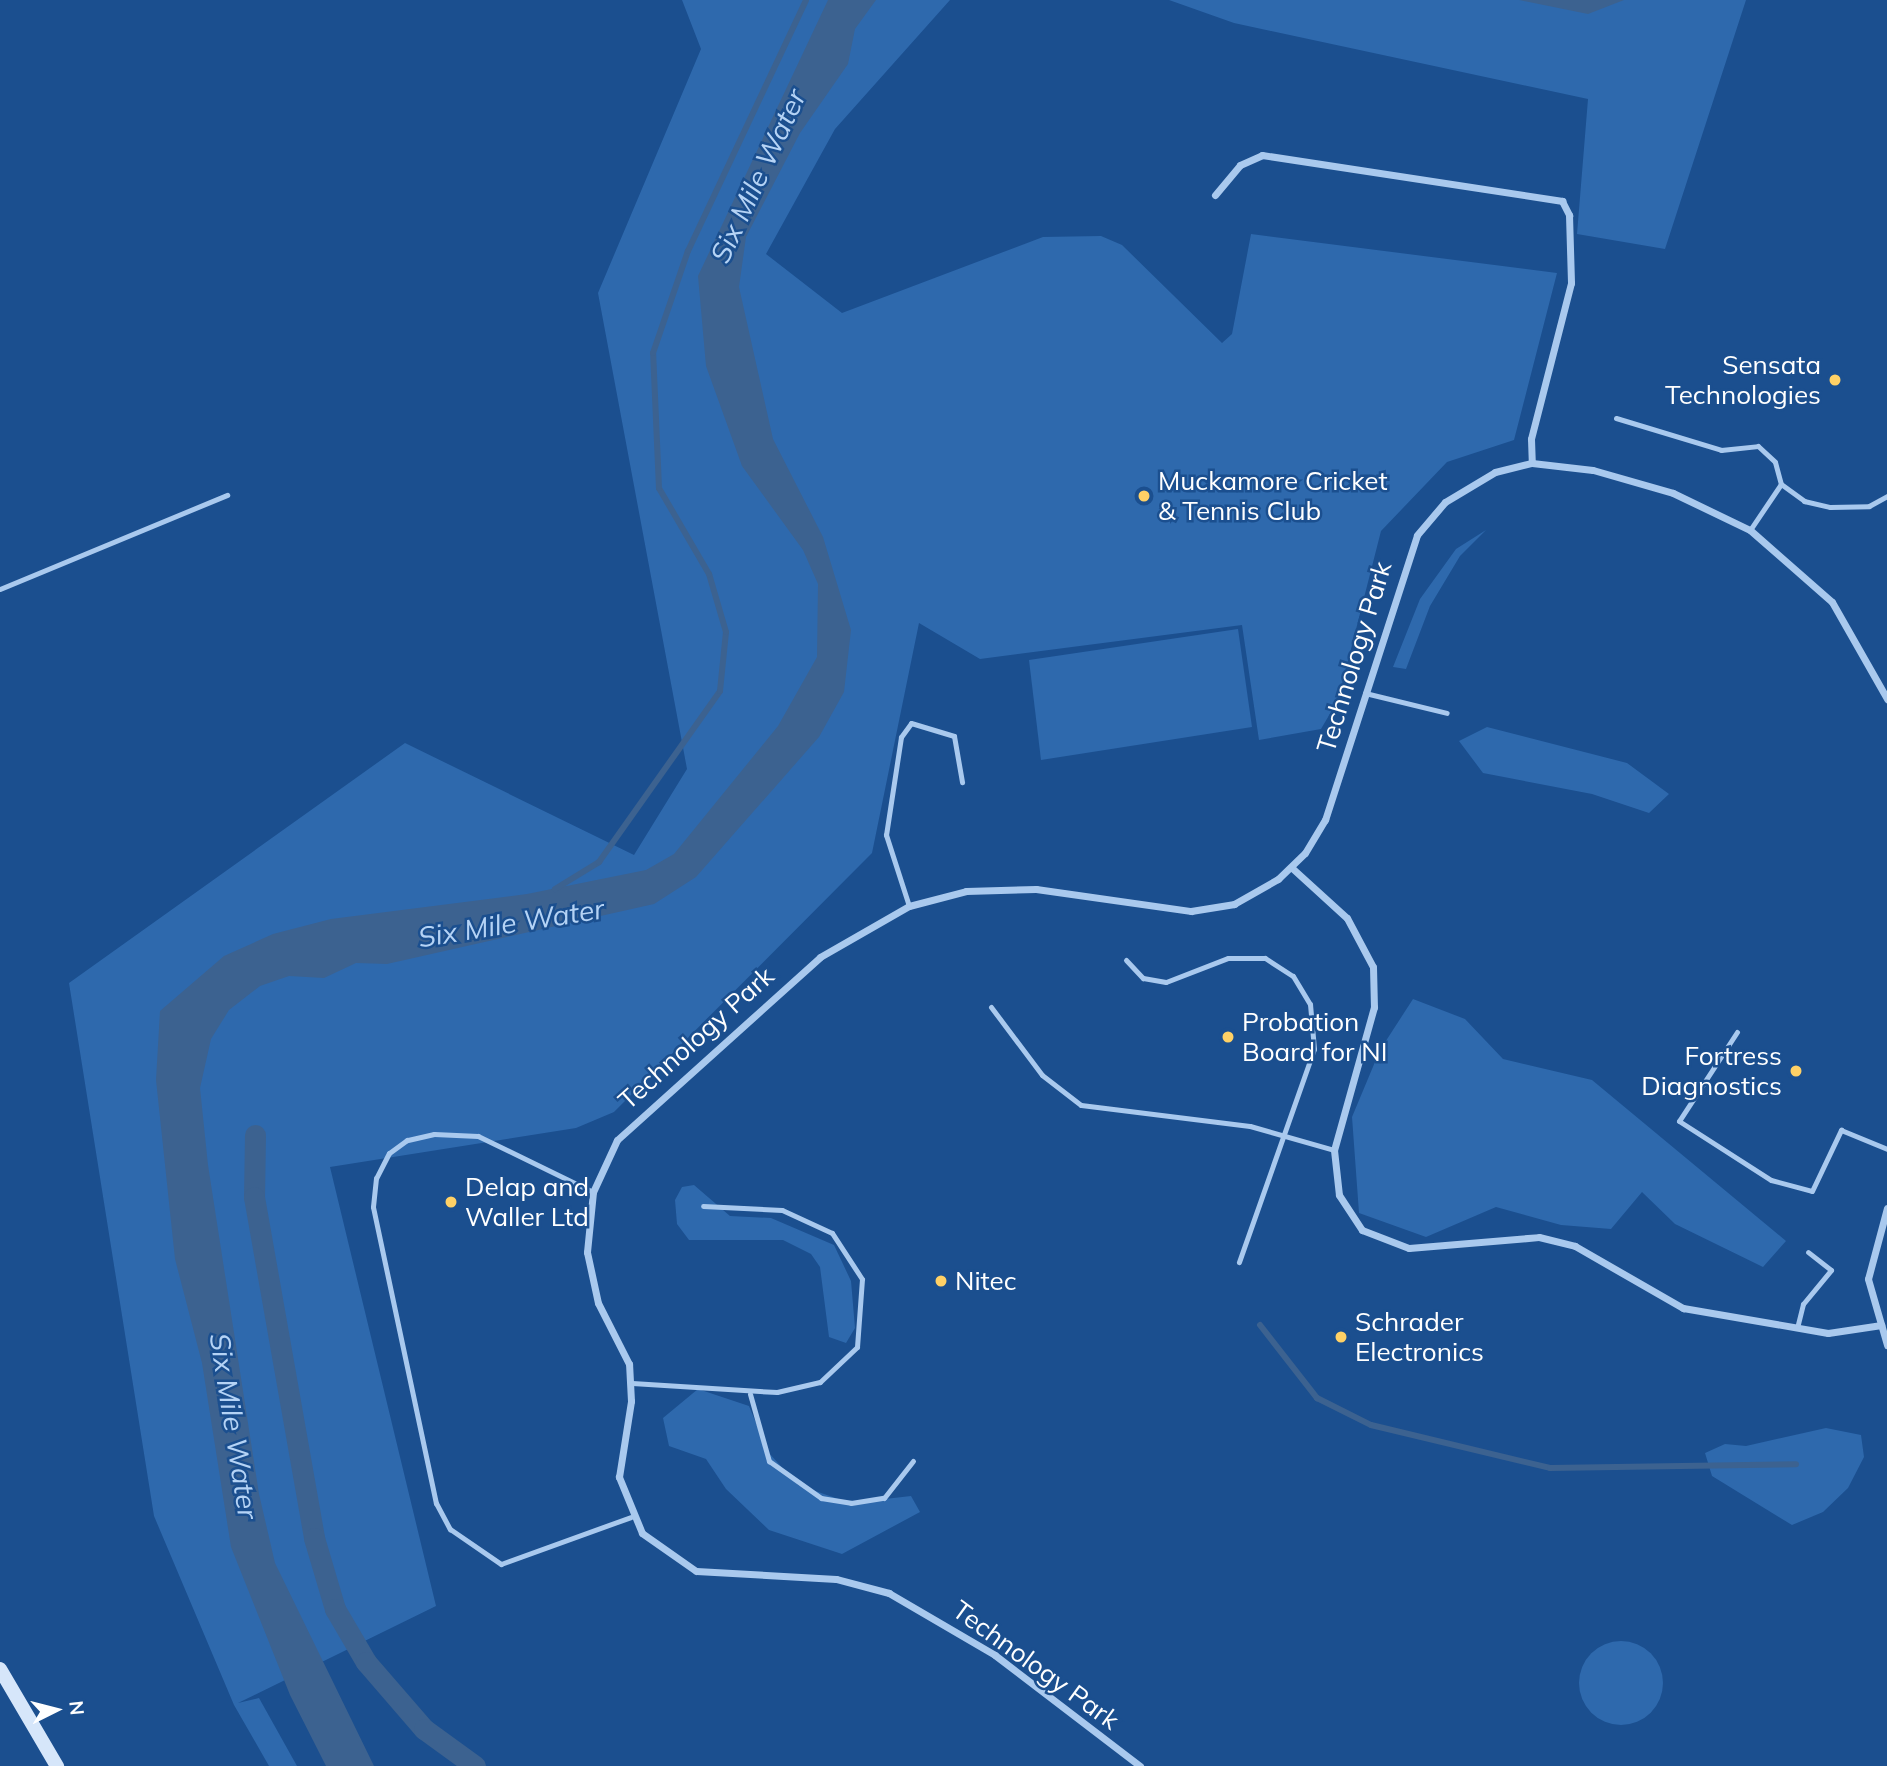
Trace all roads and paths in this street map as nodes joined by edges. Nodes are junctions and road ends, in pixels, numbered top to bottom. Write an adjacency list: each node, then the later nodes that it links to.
1 (1215, 195): 3 (street)
2 (1616, 418): 4 (lane)
3 (1532, 463): 7 (street, Technology Park); 9 (street, Technology Park)
4 (1781, 484): 6 (lane); 7 (lane)
5 (227, 495): 8 (lane)
6 (1887, 496)
7 (1750, 530): 10 (street, Technology Park)
8 (0, 589)
9 (1365, 693): 11 (lane); 13 (street, Technology Park)
10 (1887, 699)
11 (1447, 713)
12 (962, 782): 14 (lane)
13 (1292, 868): 14 (street, Technology Park); 20 (street)
14 (909, 906): 21 (street, Technology Park)
15 (1126, 960): 18 (lane)
16 (991, 1007): 18 (lane)
17 (1737, 1031): 19 (lane)
18 (1280, 1132): 20 (lane); 26 (lane)
19 (1887, 1149)
20 (1334, 1150): 28 (street)
21 (593, 1192): 30 (street, Technology Park); 33 (lane)
22 (703, 1206): 31 (lane)
23 (1887, 1208): 24 (street)
24 (1884, 1227): 27 (street)
25 (1808, 1252): 28 (lane)
26 (1239, 1262)
27 (1881, 1325): 28 (street); 29 (street)
28 (1797, 1328)
29 (1887, 1345)
30 (632, 1383): 31 (lane); 33 (street)
31 (750, 1394): 32 (lane)
32 (914, 1461)
33 (631, 1517): 36 (street, Technology Park)
34 (0, 1669): 35 (street)
35 (57, 1766)
36 (1140, 1766)

